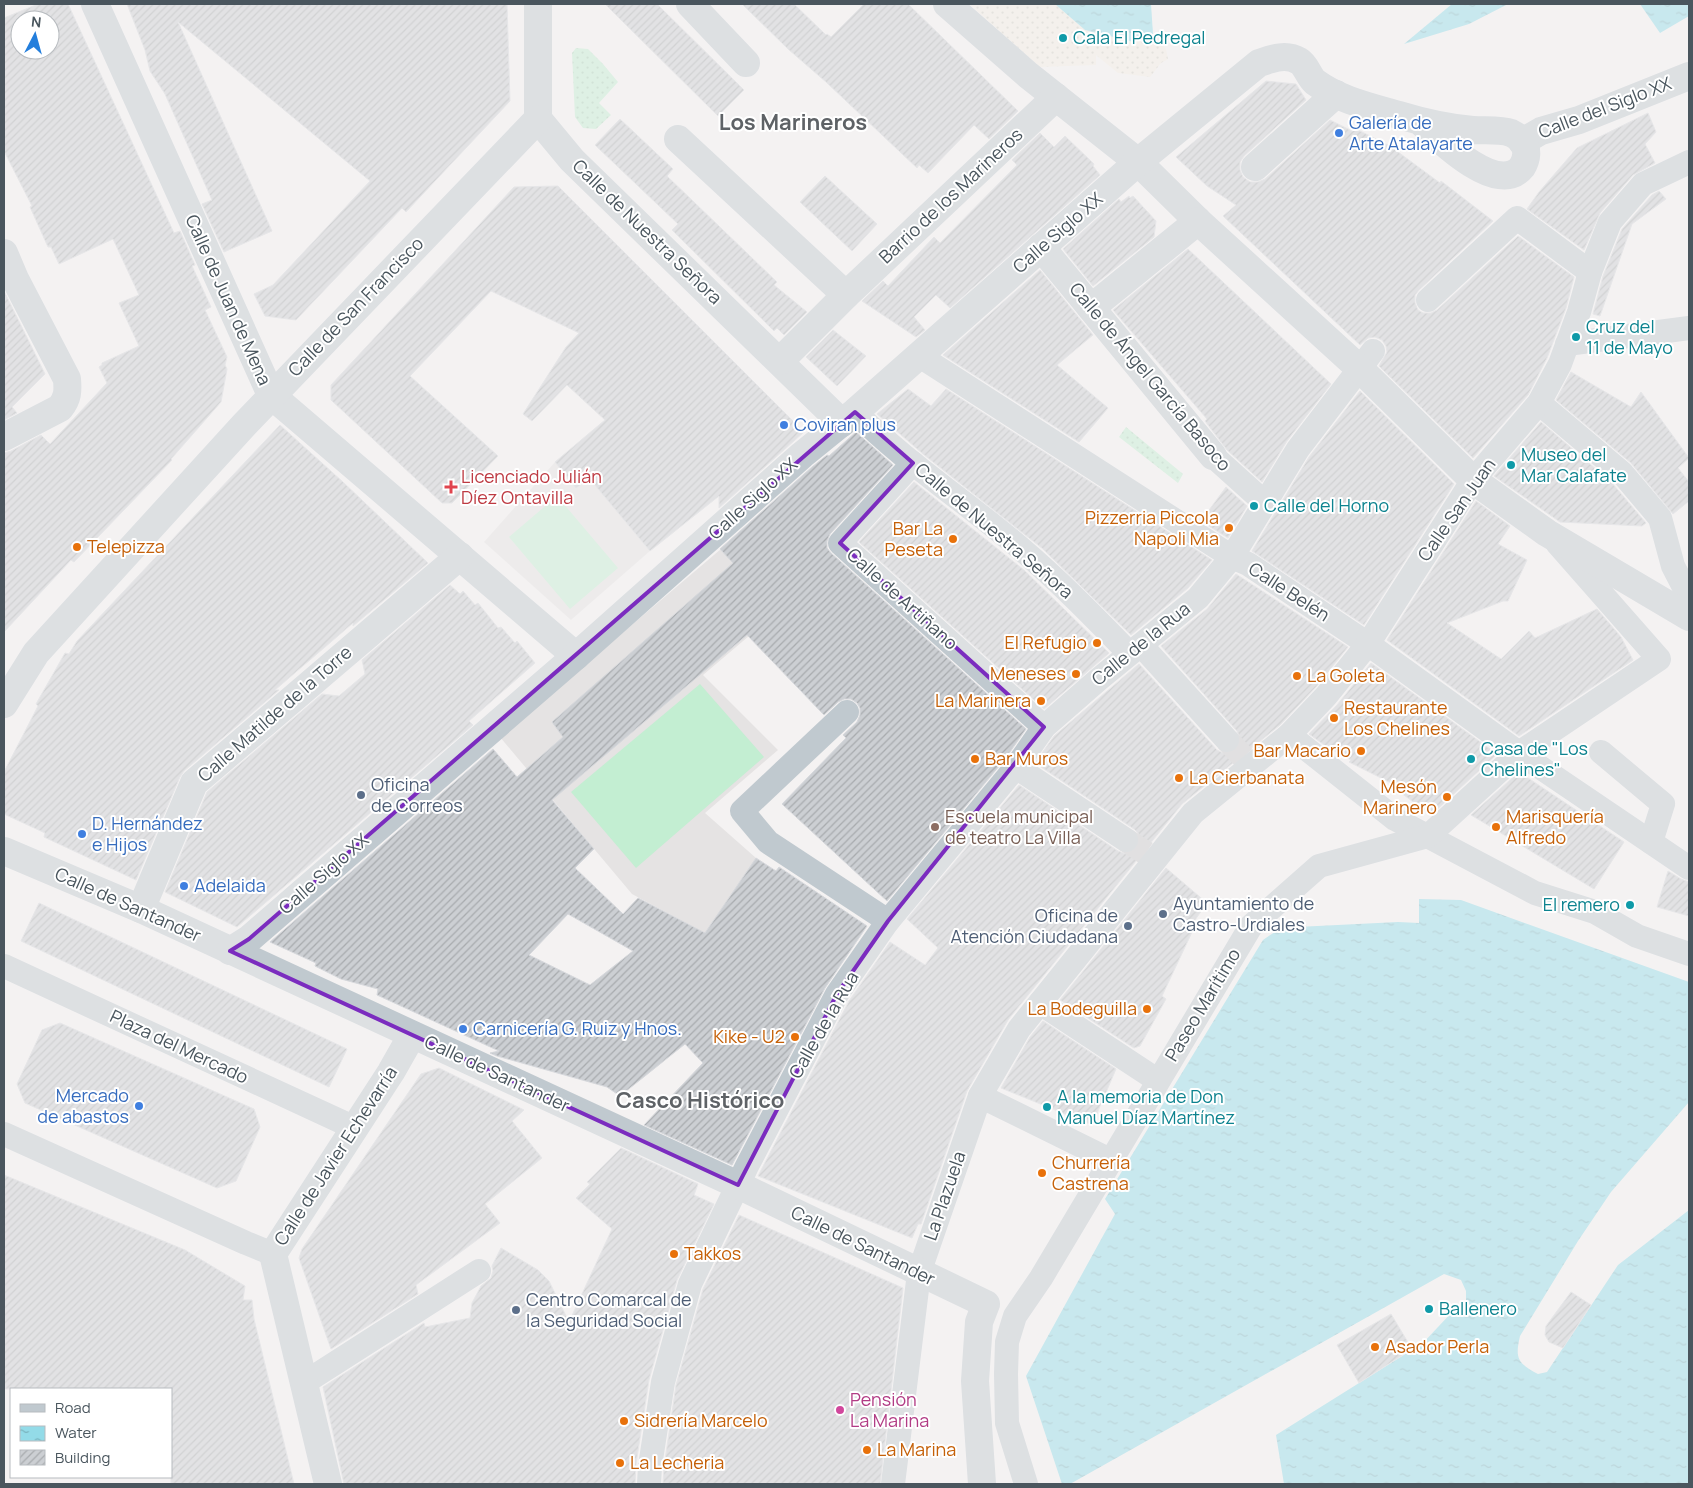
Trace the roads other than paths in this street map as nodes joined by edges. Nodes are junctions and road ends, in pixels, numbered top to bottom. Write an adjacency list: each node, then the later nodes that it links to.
1 (95, 4): 29 (street, Calle de Juan de Mena)
2 (538, 4): 10 (street)
3 (690, 4): 6 (street)
4 (947, 4): 9 (street)
5 (1281, 56): 8 (street, Calle del Siglo XX); 14 (street, Calle Siglo XX)
6 (746, 63)
7 (1689, 76): 13 (street, Calle del Siglo XX)
8 (1336, 94): 11 (street, Calle del Siglo XX); 16 (street)
9 (1056, 97): 14 (street); 21 (street, Barrio de los Marineros)
10 (538, 119): 28 (street, Calle de Nuestra Señora); 29 (street, Calle de San Francisco)
11 (1421, 122): 13 (street, Calle del Siglo XX); 13 (street, Calle del Siglo XX)
12 (678, 139): 21 (street)
13 (1522, 142)
14 (1138, 162): 17 (street); 18 (street, Calle Siglo XX)
15 (1689, 162): 20 (street, Calle San Juan)
16 (1255, 167)
17 (1198, 221): 23 (street); 27 (street)
18 (1041, 247): 23 (street, Calle de Ángel García Basoco); 26 (street, Calle Siglo XX)
19 (4, 253): 32 (street)
20 (1590, 272): 22 (street); 25 (street, Calle San Juan)
21 (846, 295): 28 (street, Barrio de los Marineros)
22 (1428, 300)
23 (1091, 308): 33 (street, Calle de Ángel García Basoco)
24 (1689, 328): 25 (street)
25 (1567, 344): 30 (street, Calle San Juan)
26 (918, 355): 31 (street, Calle Siglo XX); 39 (street, Calle Belén)
27 (1367, 360): 35 (street); 36 (street, Calle de la Rua)
28 (780, 361): 31 (street, Calle de Nuestra Señora)
29 (271, 395): 38 (street, Calle de Juan de Mena); 45 (street, Calle de San Francisco)
30 (1539, 403): 35 (street, Calle San Juan); 40 (street)
31 (848, 417): 34 (street, Calle de Nuestra Señora); 44 (street, Calle Siglo XX)
32 (4, 437)
33 (1213, 456): 36 (street, Calle de Ángel García Basoco)
34 (914, 463): 43 (street, Calle de Nuestra Señora); 47 (street, Calle de Artiñano)
35 (1474, 480): 37 (street); 42 (street, Calle San Juan)
36 (1264, 502): 39 (street, Calle de la Rua)
37 (1547, 533): 41 (street); 51 (street)
38 (460, 556): 44 (street, Calle de Juan de Mena); 59 (street, Calle Matilde de la Torre)
39 (1232, 557): 42 (street, Calle Belén); 43 (street, Calle de la Rua)
40 (1689, 597)
41 (1689, 617)
42 (1368, 644): 48 (street, Calle San Juan); 51 (street, Calle Belén)
43 (1135, 649): 47 (street, Calle de la Rua); 49 (street, Calle de Nuestra Señora)
44 (576, 656): 61 (street, Calle Siglo XX)
45 (4, 704)
46 (848, 712): 60 (street)
47 (1044, 727): 52 (street, Calle de la Rua)
48 (1289, 735): 53 (street); 57 (street, Calle San Juan)
49 (1226, 740)
50 (1601, 752): 55 (street)
51 (1519, 753): 53 (street); 55 (street, Calle Belén)
52 (1016, 767): 54 (street); 60 (street, Calle de la Rua)
53 (1428, 836): 62 (street); 66 (street, Paseo Marítimo)
54 (1126, 840)
55 (1651, 842): 58 (street, Calle Belén)
56 (4, 851): 59 (street, Calle de Santander)
57 (1152, 857): 64 (street, La Plazuela)
58 (1689, 868)
59 (141, 909): 61 (street, Calle de Santander)
60 (888, 921): 71 (street, Calle de la Rua)
61 (230, 951): 65 (street, Calle de Santander)
62 (1689, 954)
63 (4, 966): 68 (street, Plaza del Mercado)
64 (1040, 1003): 66 (street); 67 (street, La Plazuela)
65 (412, 1035): 68 (street, Calle de Javier Echevarría); 71 (street, Calle de Santander)
66 (1157, 1080): 70 (street, Paseo Marítimo)
67 (980, 1096): 70 (street); 74 (street, La Plazuela)
68 (355, 1128): 72 (street, Calle de Javier Echevarría)
69 (4, 1134): 72 (street)
70 (1110, 1160): 80 (street, Paseo Marítimo)
71 (738, 1185): 74 (street, Calle de Santander); 77 (street, Calle de la Rua)
72 (273, 1254): 75 (street, Calle de Javier Echevarría)
73 (479, 1271): 75 (street)
74 (920, 1272): 78 (street, La Plazuela); 79 (street, Calle de Santander)
75 (304, 1383): 76 (street, Calle de Javier Echevarría)
76 (328, 1484)
77 (649, 1484)
78 (893, 1484)
79 (982, 1484)
80 (1026, 1484)

